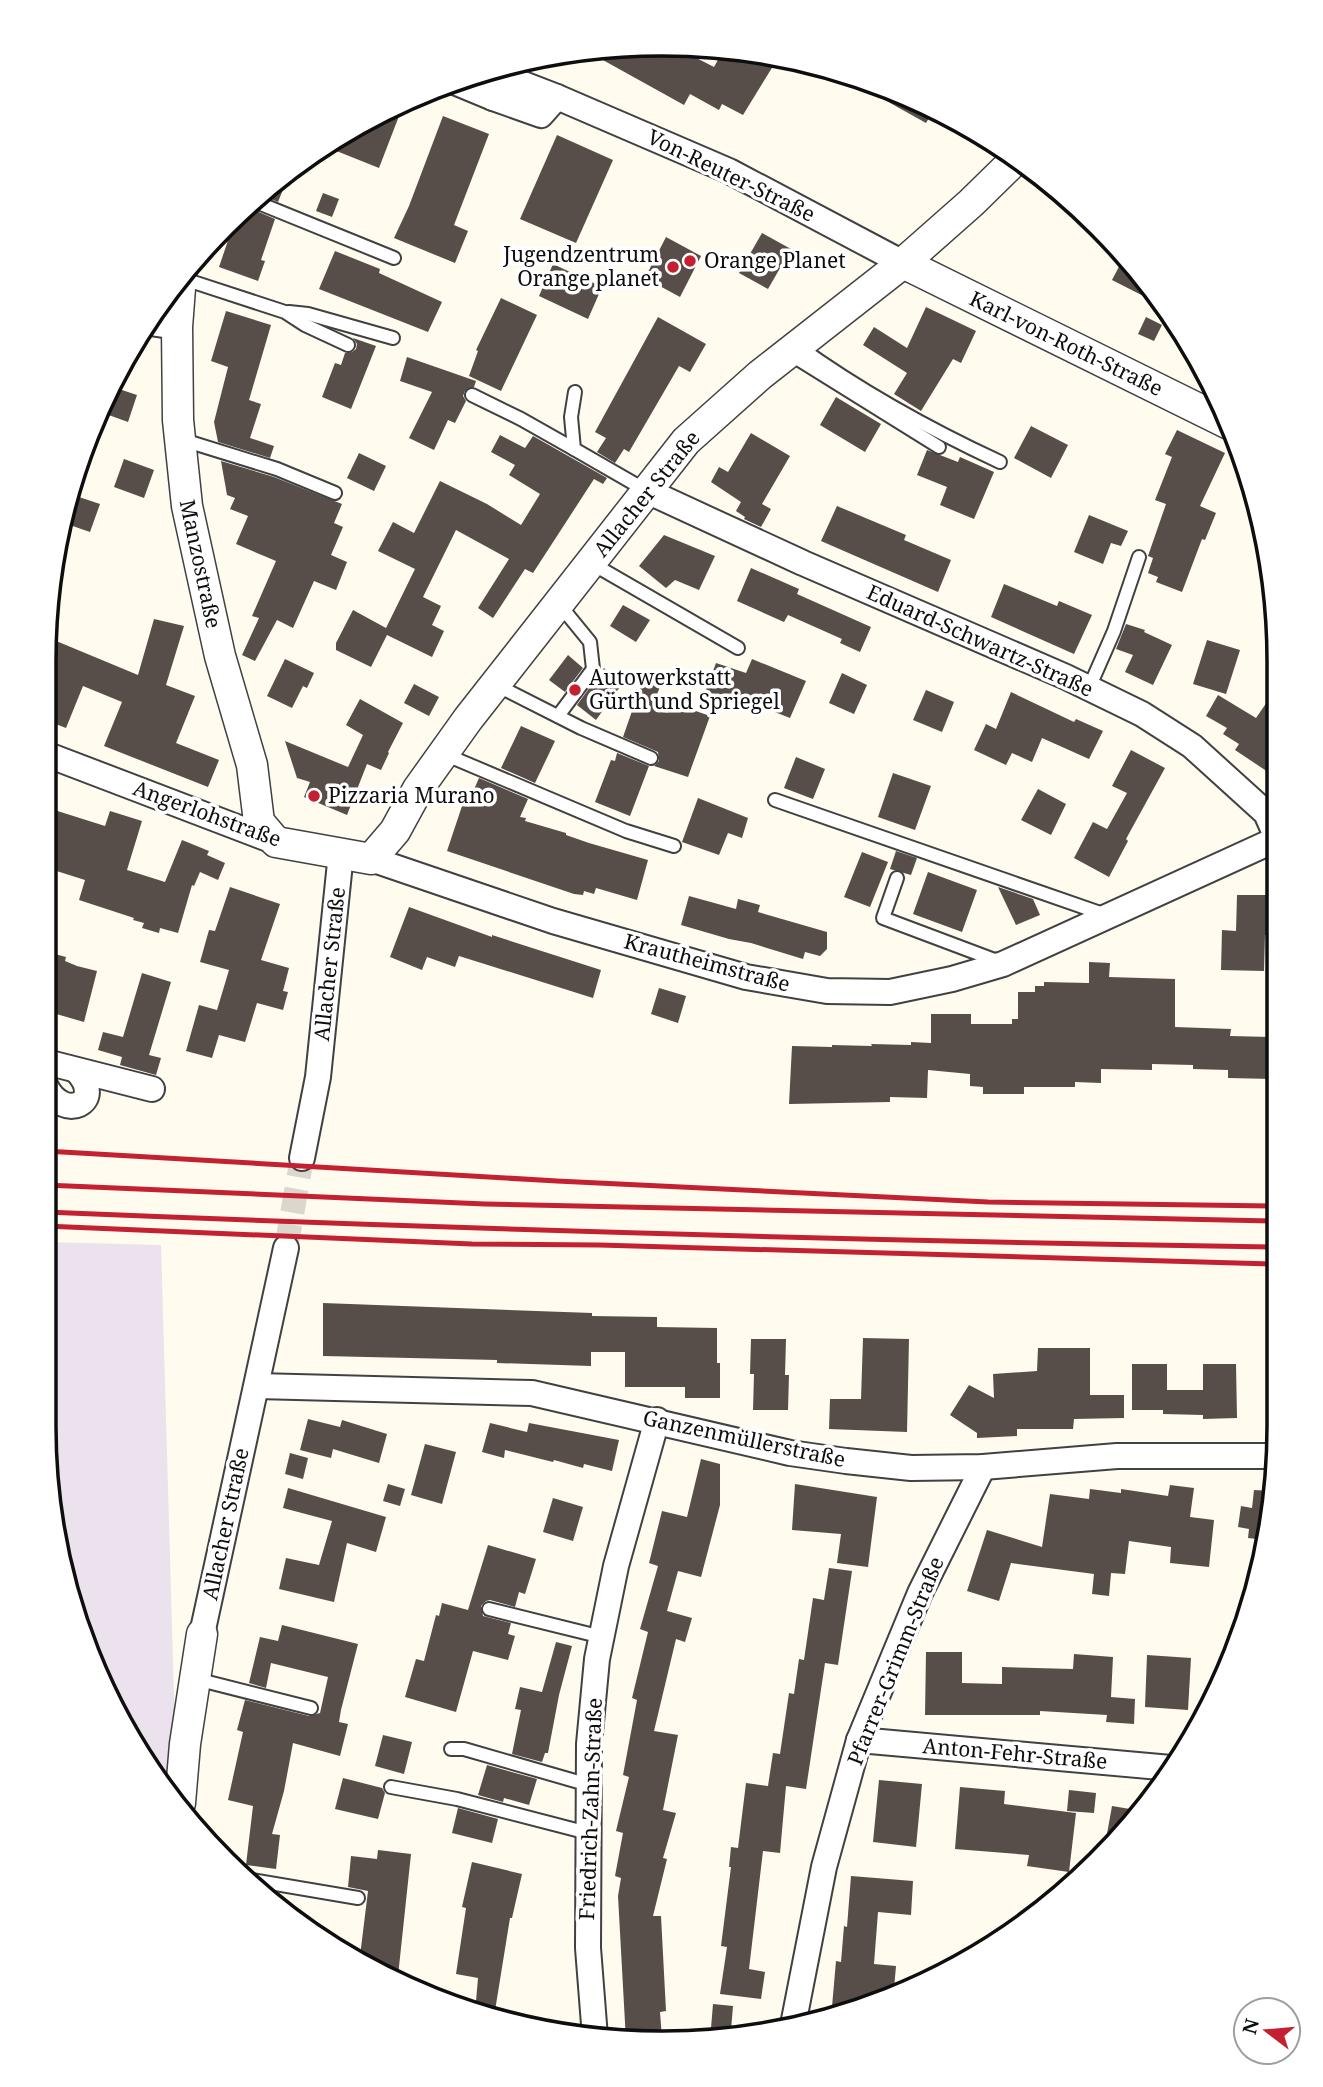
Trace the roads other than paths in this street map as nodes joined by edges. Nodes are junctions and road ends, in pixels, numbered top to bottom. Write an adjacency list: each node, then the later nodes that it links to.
1 (498, 80): 5 (street, Von-Reuter-Straße)
2 (1009, 166): 5 (street, Allacher Straße)
3 (263, 205): 4 (lane)
4 (394, 258)
5 (903, 263): 11 (street, Allacher Straße); 14 (street, Karl-von-Roth-Straße)
6 (192, 280): 7 (lane)
7 (285, 312): 9 (lane); 10 (lane)
8 (164, 325): 15 (street, Manzostraße)
9 (393, 338)
10 (348, 345)
11 (793, 349): 16 (lane); 18 (lane); 19 (street, Allacher Straße)
12 (575, 392): 17 (lane)
13 (472, 395): 17 (lane)
14 (1215, 417)
15 (180, 439): 20 (lane); 33 (street, Manzostraße)
16 (939, 447)
17 (575, 449): 19 (lane)
18 (1000, 462)
19 (647, 491): 22 (street, Allacher Straße); 26 (street, Eduard-Schwartz-Straße)
20 (335, 493)
21 (1139, 557): 26 (lane)
22 (590, 563): 23 (street, Allacher Straße); 24 (lane)
23 (559, 604): 25 (street, Allacher Straße); 27 (lane)
24 (738, 648)
25 (494, 684): 27 (lane); 28 (street, Allacher Straße)
26 (1088, 688): 32 (street, Eduard-Schwartz-Straße)
27 (558, 716): 30 (lane)
28 (443, 753): 35 (lane); 37 (street, Allacher Straße)
29 (56, 758): 33 (street, Angerlohstraße)
30 (651, 758)
31 (775, 800): 39 (lane)
32 (1267, 815)
33 (276, 842): 36 (street, Angerlohstraße)
34 (1267, 844): 39 (street, Krautheimstraße)
35 (674, 846)
36 (341, 853): 37 (street, Angerlohstraße); 45 (street, Allacher Straße)
37 (371, 859): 40 (street, Krautheimstraße)
38 (897, 878): 40 (lane)
39 (1110, 916): 40 (street, Krautheimstraße)
40 (1003, 964)
41 (56, 1065): 42 (street)
42 (78, 1072): 43 (street); 44 (street)
43 (152, 1089)
44 (56, 1101)
45 (302, 1158)
46 (286, 1248): 47 (street, Allacher Straße)
47 (257, 1386): 48 (street, Ganzenmüllerstraße); 52 (street, Allacher Straße)
48 (657, 1420): 50 (street, Ganzenmüllerstraße); 53 (street, Friedrich-Zahn-Straße)
49 (1266, 1456): 50 (street, Ganzenmüllerstraße)
50 (982, 1467): 56 (street, Pfarrer-Grimm-Straße)
51 (489, 1609): 53 (lane)
52 (202, 1634): 54 (street, Allacher Straße)
53 (602, 1637): 59 (street, Friedrich-Zahn-Straße)
54 (195, 1678): 55 (lane); 61 (street, Allacher Straße)
55 (311, 1708)
56 (859, 1740): 58 (street, Anton-Fehr-Straße); 65 (street, Pfarrer-Grimm-Straße)
57 (452, 1749): 59 (lane)
58 (1161, 1767)
59 (589, 1785): 62 (street, Friedrich-Zahn-Straße)
60 (391, 1787): 62 (lane)
61 (181, 1794)
62 (588, 1833): 66 (street, Friedrich-Zahn-Straße)
63 (263, 1882): 64 (lane)
64 (358, 1898)
65 (795, 2015)
66 (595, 2027)

